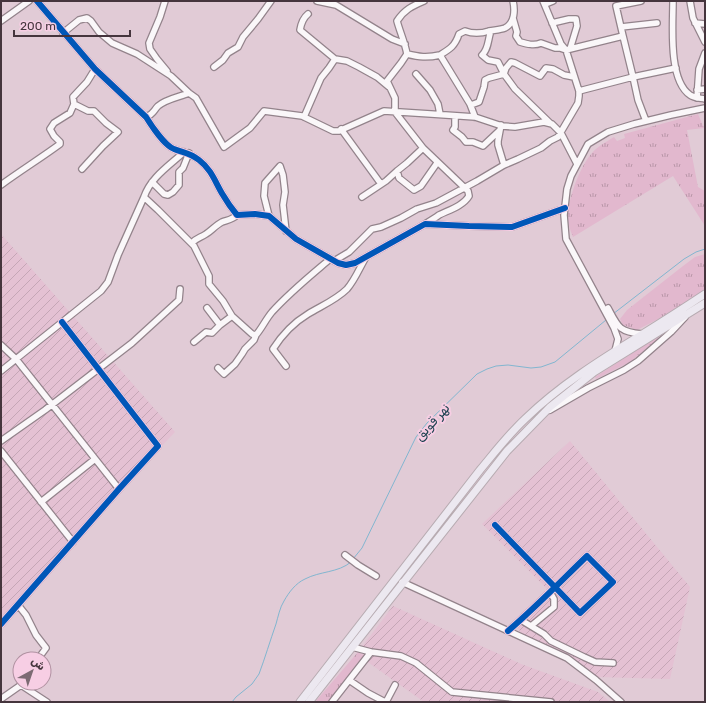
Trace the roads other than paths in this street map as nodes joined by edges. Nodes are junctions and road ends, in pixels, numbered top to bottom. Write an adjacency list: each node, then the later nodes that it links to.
1 (29, 1): 16 (street)
2 (37, 1): 23 (street)
3 (165, 1): 37 (street)
4 (271, 1): 32 (street)
5 (317, 1): 26 (street)
6 (424, 1): 26 (street)
7 (513, 1): 15 (street)
8 (553, 1): 12 (street)
9 (641, 1): 13 (street)
10 (673, 1): 33 (street)
11 (690, 1): 19 (street)
12 (544, 2): 17 (street)
13 (616, 3): 21 (street)
14 (308, 14): 31 (street)
15 (513, 18): 22 (street); 27 (street)
16 (1, 21)
17 (552, 23): 27 (street); 27 (street)
18 (657, 23): 21 (street)
19 (695, 23): 20 (street); 25 (street)
20 (705, 24)
21 (621, 26): 24 (street)
22 (488, 31): 30 (street); 36 (street)
23 (64, 33): 34 (street); 37 (street)
24 (623, 36): 27 (street); 39 (street)
25 (705, 42)
26 (405, 44): 29 (street)
27 (568, 49): 38 (street)
28 (705, 53): 41 (street)
29 (407, 54): 30 (street); 40 (street)
30 (440, 56): 48 (street)
31 (335, 59): 40 (street); 54 (street)
32 (214, 68)
33 (676, 68): 39 (street); 45 (street)
34 (95, 69): 47 (street); 53 (street)
35 (416, 74): 51 (street)
36 (504, 74): 38 (street); 48 (street); 57 (street)
37 (171, 76): 44 (street)
38 (574, 77): 43 (street)
39 (633, 77): 43 (street); 56 (street)
40 (390, 87): 50 (street)
41 (697, 90): 42 (street); 45 (street)
42 (705, 90)
43 (578, 91): 60 (street)
44 (188, 93): 53 (street); 54 (street)
45 (697, 98): 46 (street)
46 (705, 99)
47 (74, 104): 66 (street); 70 (street)
48 (471, 105): 55 (street)
49 (705, 108): 56 (street)
50 (395, 112): 51 (street); 59 (street); 61 (street)
51 (440, 114): 52 (street)
52 (455, 116): 55 (street); 58 (street)
53 (146, 117): 62 (street)
54 (304, 117): 59 (street)
55 (475, 117): 58 (street)
56 (646, 121): 64 (street)
57 (552, 124): 58 (street); 60 (street)
58 (501, 128): 65 (street)
59 (341, 130): 69 (street)
60 (562, 132): 64 (street); 65 (street)
61 (423, 148): 63 (street); 67 (street)
62 (187, 152): 68 (street); 68 (street); 75 (street)
63 (438, 163): 67 (street); 71 (street)
64 (577, 164): 74 (street)
65 (504, 165): 71 (street)
66 (82, 169)
67 (397, 171): 69 (street)
68 (152, 182): 72 (street)
69 (381, 184): 73 (street)
70 (1, 186)
71 (465, 188): 77 (street); 81 (street)
72 (144, 197): 79 (street); 88 (street)
73 (362, 197)
74 (565, 208): 77 (street); 90 (street)
75 (237, 215): 76 (street); 79 (street)
76 (269, 216): 78 (street); 78 (street)
77 (425, 224): 80 (street)
78 (286, 231): 81 (street)
79 (192, 243): 87 (street)
80 (366, 256): 81 (street); 97 (street)
81 (332, 260): 92 (street)
82 (180, 289): 99 (street)
83 (705, 294): 91 (main road)
84 (705, 303): 86 (main road)
85 (207, 308): 89 (street)
86 (688, 314): 102 (main road); 102 (street)
87 (232, 316): 89 (street); 92 (street)
88 (62, 322): 96 (street); 99 (street)
89 (220, 325): 93 (street)
90 (616, 326): 91 (street); 95 (street)
91 (642, 334): 95 (main road)
92 (256, 335): 98 (street)
93 (194, 342)
94 (1, 345): 96 (street)
95 (615, 351): 126 (main road)
96 (16, 359): 100 (street); 101 (street)
97 (286, 366)
98 (218, 368)
99 (98, 369): 101 (street); 106 (street)
100 (1, 370)
101 (52, 405): 103 (street); 105 (street)
102 (543, 414): 112 (main road)
103 (1, 441)
104 (1, 451): 107 (street)
105 (95, 459): 106 (street); 107 (street)
106 (119, 489): 109 (street)
107 (41, 502): 109 (street)
108 (495, 525): 113 (street)
109 (73, 542): 115 (street)
110 (347, 556): 111 (street)
111 (376, 576)
112 (402, 582): 119 (street); 120 (main road)
113 (555, 587): 113 (street); 114 (street)
114 (550, 592): 116 (street); 118 (street)
115 (18, 605): 117 (street); 121 (street)
116 (521, 620): 118 (street); 119 (street)
117 (1, 624)
118 (532, 626): 123 (street)
119 (508, 631): 136 (street)
120 (352, 647): 122 (street); 126 (main road)
121 (44, 651)
122 (371, 652): 124 (street); 135 (street)
123 (613, 663)
124 (349, 680): 130 (street); 134 (street)
125 (395, 685): 134 (street)
126 (316, 687): 132 (main road); 133 (main road)
127 (12, 691): 129 (street)
128 (32, 691): 131 (street)
129 (1, 699)
130 (335, 701)
131 (47, 702)
132 (300, 702)
133 (309, 702)
134 (385, 702)
135 (551, 702)
136 (621, 702)

